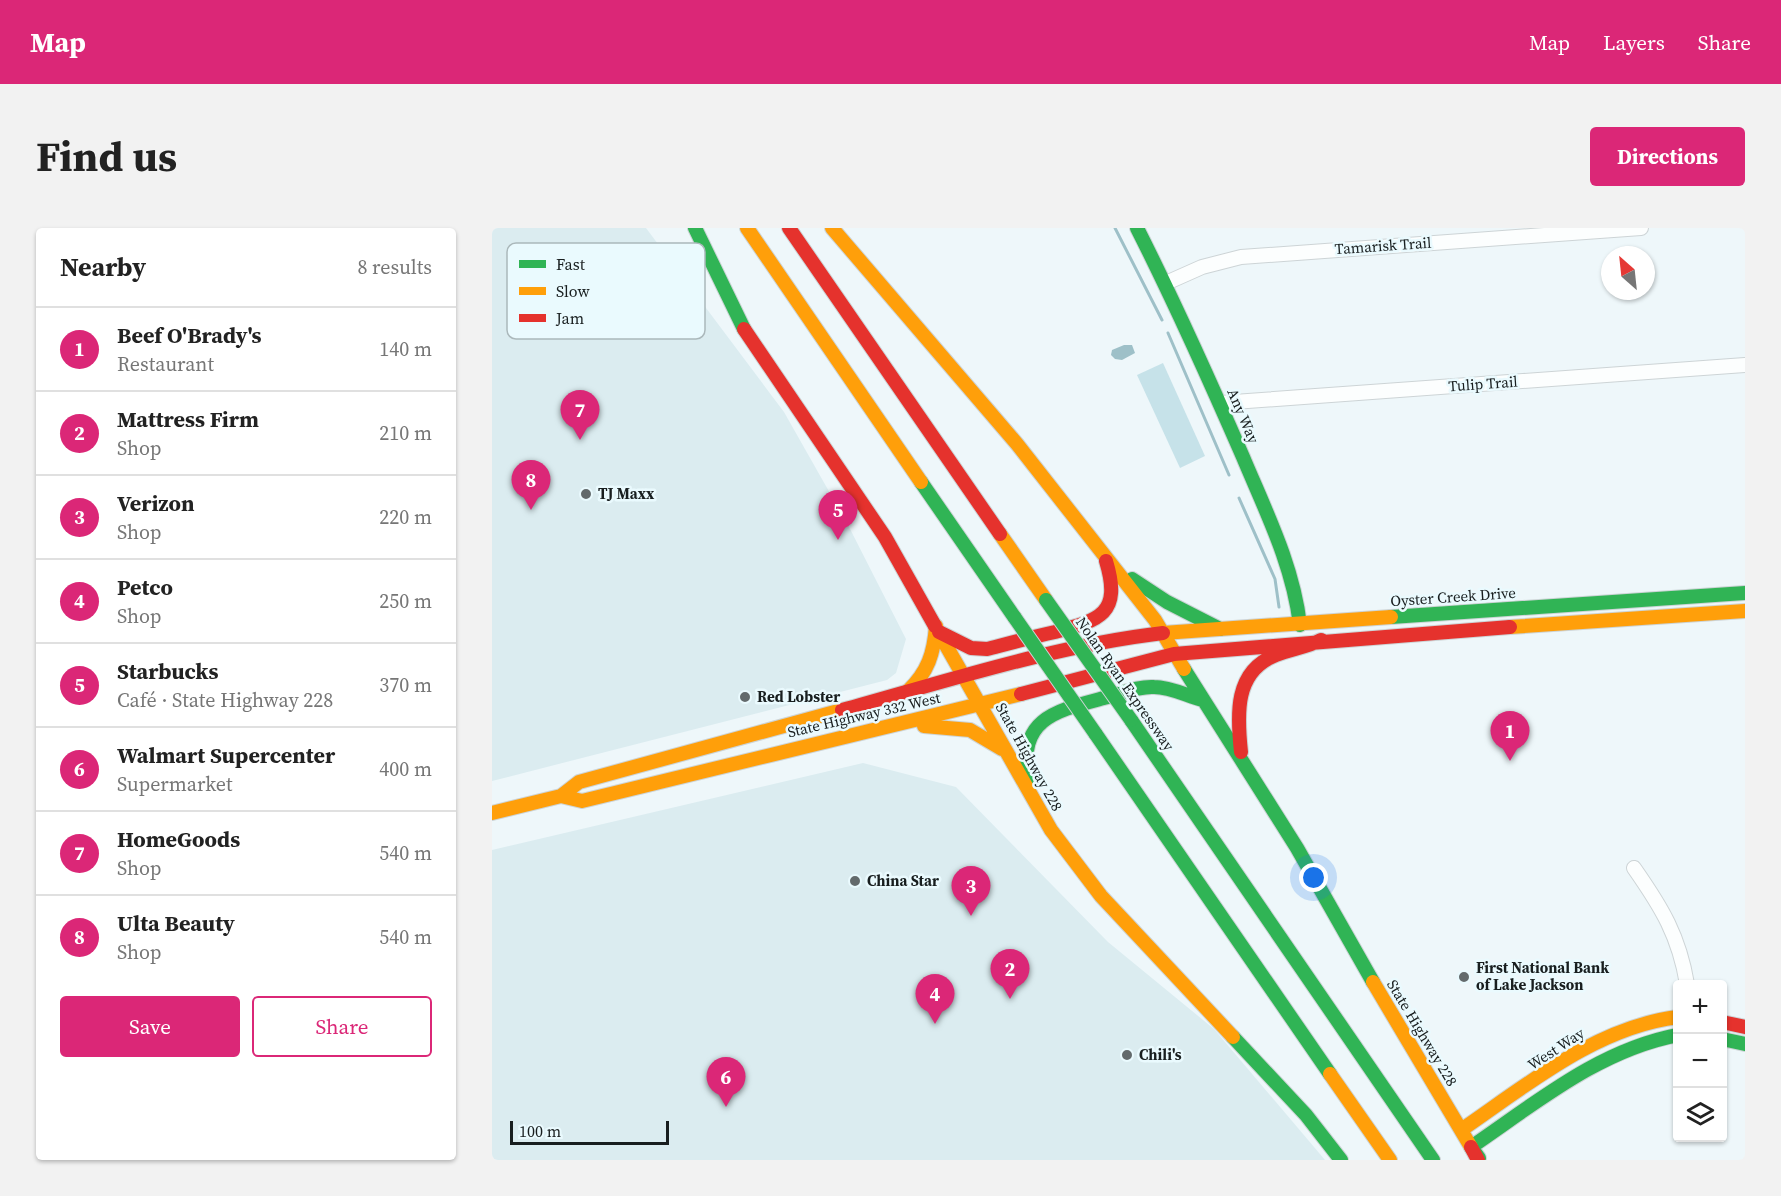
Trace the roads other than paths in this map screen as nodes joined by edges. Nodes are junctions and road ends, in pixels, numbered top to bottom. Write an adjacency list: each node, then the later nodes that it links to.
1 (695, 228): 7 (main road, State Highway 228)
2 (747, 228): 47 (main road, bridge)
3 (789, 228): 48 (main road, Nolan Ryan Expressway, bridge)
4 (832, 228): 12 (main road)
5 (1137, 228): 9 (main road, Any Way)
6 (1641, 228): 9 (street, Tamarisk Trail)
7 (702, 243)
8 (705, 249): 17 (main road, State Highway 228)
9 (1166, 283): 11 (main road, Any Way)
10 (1745, 365): 11 (street, Tulip Trail)
11 (1220, 404): 16 (main road, Any Way)
12 (1102, 550): 13 (main road); 17 (main road)
13 (1114, 566): 18 (main road); 19 (main road)
14 (1745, 594): 16 (main road, Oyster Creek Drive)
15 (1745, 612): 20 (main road)
16 (1300, 625): 18 (main road, Oyster Creek Drive)
17 (937, 629): 22 (main road, State Highway 228); 23 (main road)
18 (1220, 629): 19 (main road, Oyster Creek Drive)
19 (1163, 633): 21 (main road); 22 (main road, State Highway 332 West)
20 (1321, 640): 21 (main road); 28 (main road)
21 (1174, 654): 24 (main road); 25 (main road, State Highway 332 West)
22 (964, 676): 23 (main road, State Highway 332 West); 25 (main road, State Highway 228)
23 (908, 691): 30 (main road, State Highway 332 West)
24 (1203, 700): 28 (main road); 29 (main road)
25 (981, 704): 26 (main road, State Highway 332 West); 27 (main road, State Highway 228)
26 (915, 720): 27 (main road); 30 (main road, State Highway 332 West)
27 (1009, 755): 29 (main road, State Highway 228)
28 (1241, 756): 44 (main road, State Highway 228)
29 (1030, 793): 46 (main road, State Highway 228)
30 (561, 796): 31 (main road, State Highway 332 West)
31 (492, 813)
32 (1634, 868): 33 (street)
33 (1686, 980)
34 (1673, 1018): 37 (main road, West Way)
35 (1727, 1023): 36 (main road)
36 (1745, 1027)
37 (1617, 1033): 41 (main road); 42 (main road, West Way)
38 (1673, 1036): 41 (main road)
39 (1727, 1040): 40 (main road)
40 (1745, 1044)
41 (1622, 1050): 43 (main road)
42 (1527, 1088): 43 (main road); 44 (main road, West Way)
43 (1536, 1103): 45 (main road)
44 (1461, 1130): 45 (main road, State Highway 228)
45 (1471, 1147): 49 (main road, State Highway 228)
46 (1341, 1160)
47 (1390, 1160)
48 (1433, 1160)
49 (1479, 1160)

